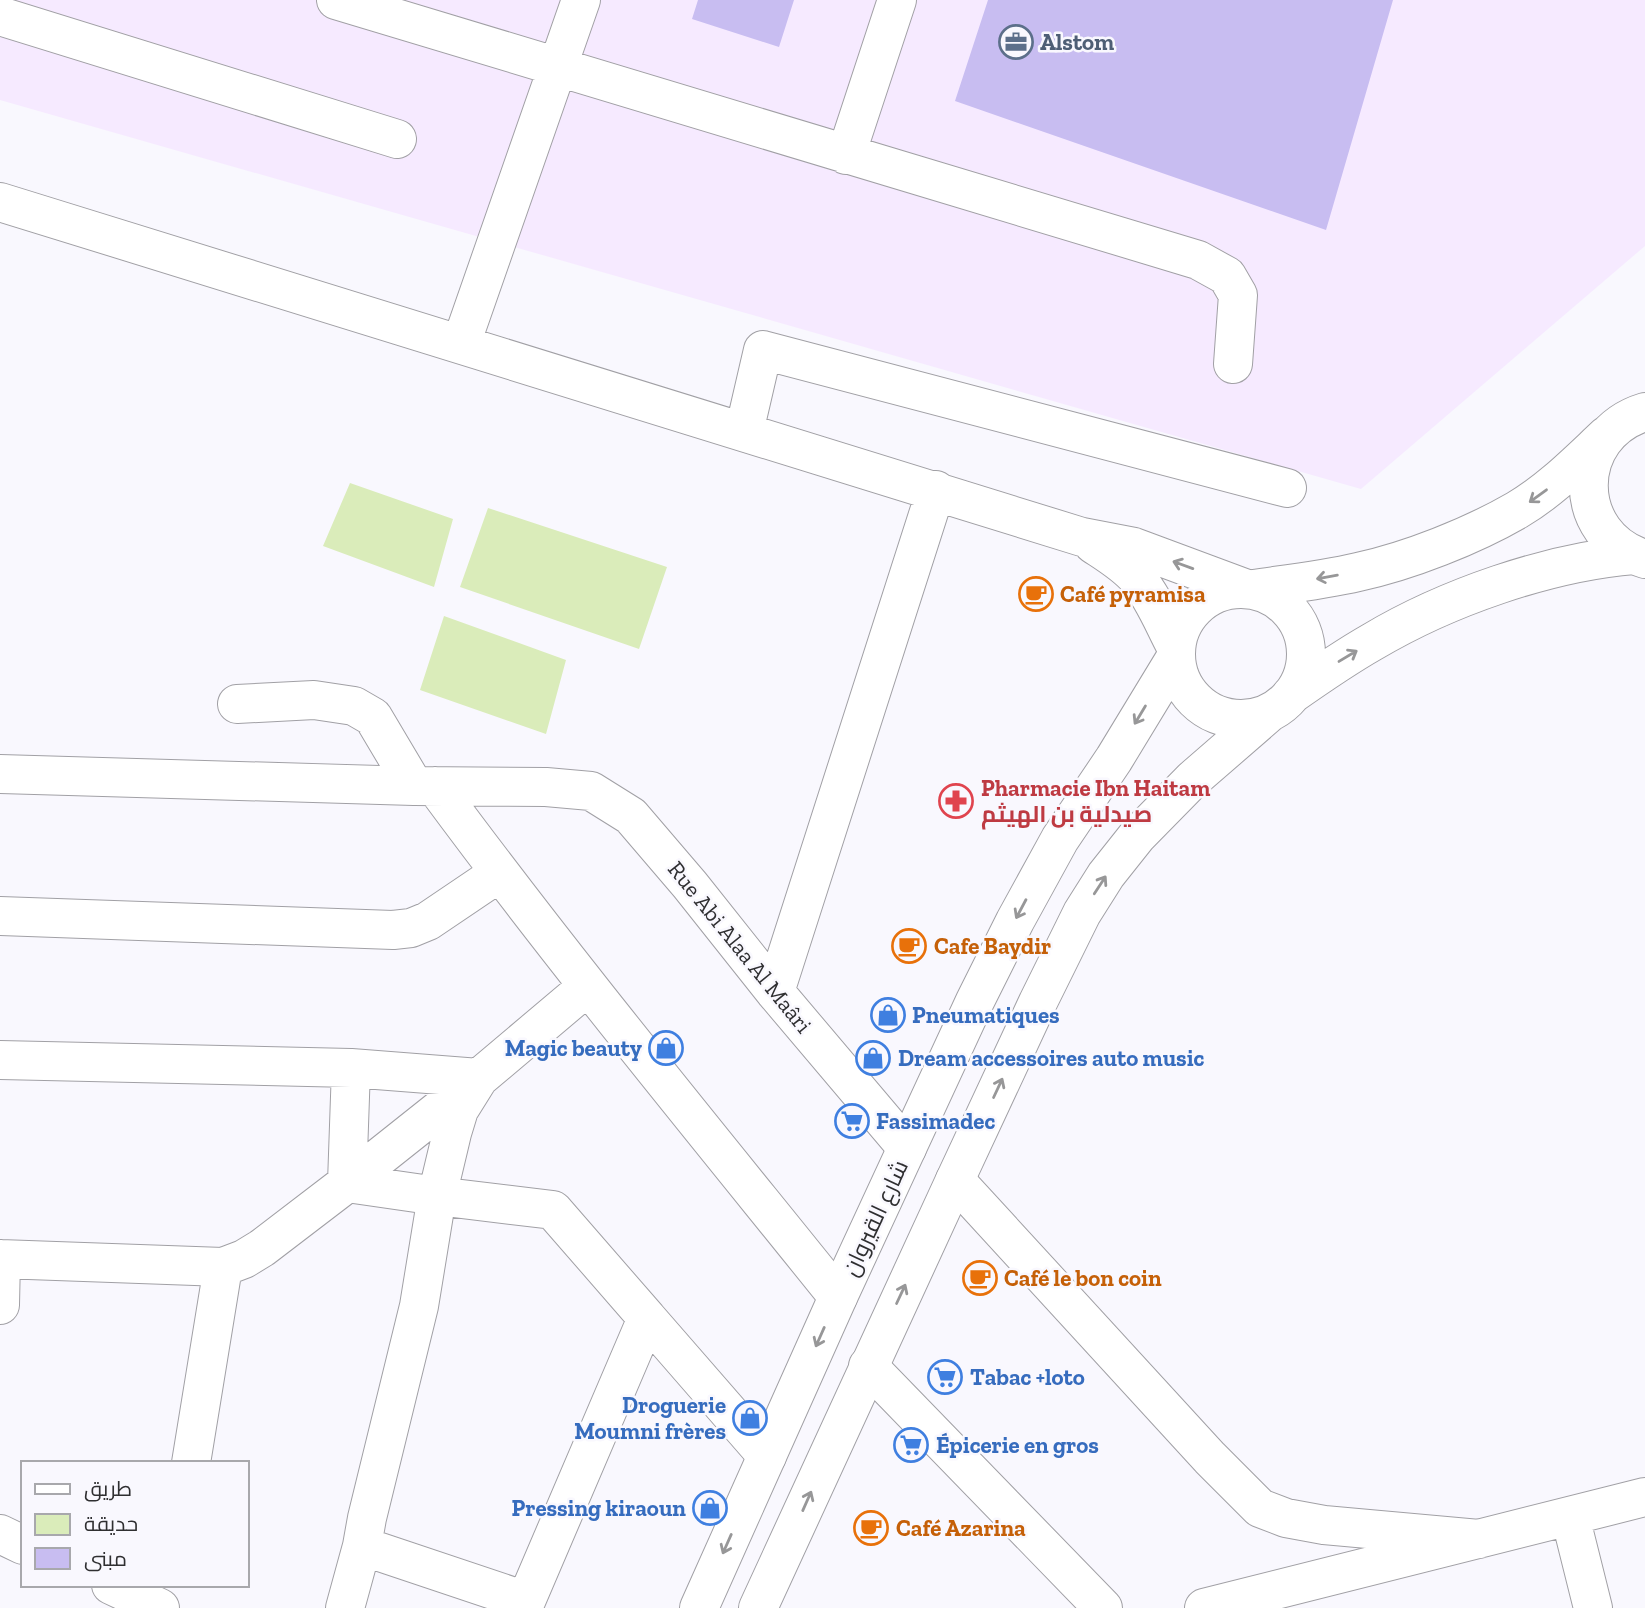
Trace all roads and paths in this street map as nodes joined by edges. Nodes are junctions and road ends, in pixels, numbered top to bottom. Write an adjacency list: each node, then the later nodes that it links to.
1 (335, 0): 5 (street)
2 (581, 0): 5 (street)
3 (898, 0): 7 (street)
4 (0, 16): 6 (street)
5 (558, 68): 7 (street); 9 (street)
6 (397, 139)
7 (846, 155): 10 (street)
8 (0, 202): 9 (street)
9 (461, 344): 13 (street)
10 (1233, 364)
11 (1645, 393): 12 (street)
12 (1625, 423): 17 (street); 18 (street, one-way to 18)
13 (744, 432): 14 (street); 15 (street)
14 (1287, 488)
15 (936, 490): 16 (street); 27 (street)
16 (1082, 537): 18 (street, one-way to 16); 19 (street)
17 (1639, 557): 21 (street, one-way to 17)
18 (1250, 589): 19 (street); 21 (street)
19 (1176, 652): 21 (street); 31 (street, شارع القيروان, one-way to 31)
20 (237, 704): 23 (street)
21 (1280, 704): 32 (street, one-way to 21)
22 (0, 774): 23 (street, Rue Abi Alaa Al Maâri)
23 (424, 786): 24 (street); 27 (street, Rue Abi Alaa Al Maâri)
24 (499, 873): 25 (street); 26 (street)
25 (0, 916)
26 (587, 986): 30 (street); 37 (street)
27 (775, 992): 31 (street, Rue Abi Alaa Al Maâri)
28 (0, 1059): 29 (street)
29 (351, 1068): 30 (street); 33 (street)
30 (479, 1078): 33 (street); 34 (street)
31 (907, 1148): 37 (street, شارع القيروان)
32 (955, 1180): 40 (street, one-way to 32); 46 (street)
33 (347, 1183): 34 (street); 36 (street)
34 (437, 1196): 39 (street); 48 (street)
35 (1, 1259): 36 (street); 38 (street)
36 (223, 1268): 42 (street)
37 (838, 1297): 41 (street, شارع القيروان, one-way to 41)
38 (0, 1305)
39 (647, 1318): 41 (street); 51 (street)
40 (868, 1366): 56 (street, one-way to 40); 57 (street)
41 (767, 1456): 55 (street, شارع القيروان, one-way to 55)
42 (191, 1461)
43 (1645, 1497): 44 (street)
44 (1570, 1516): 46 (street); 59 (street)
45 (0, 1534): 47 (street)
46 (1479, 1539): 58 (street)
47 (21, 1544)
48 (362, 1546): 51 (street); 54 (street)
49 (115, 1587): 52 (street)
50 (170, 1587): 53 (street)
51 (524, 1605)
52 (160, 1608)
53 (167, 1608)
54 (345, 1608)
55 (699, 1608)
56 (758, 1608)
57 (1103, 1608)
58 (1204, 1608)
59 (1593, 1608)

